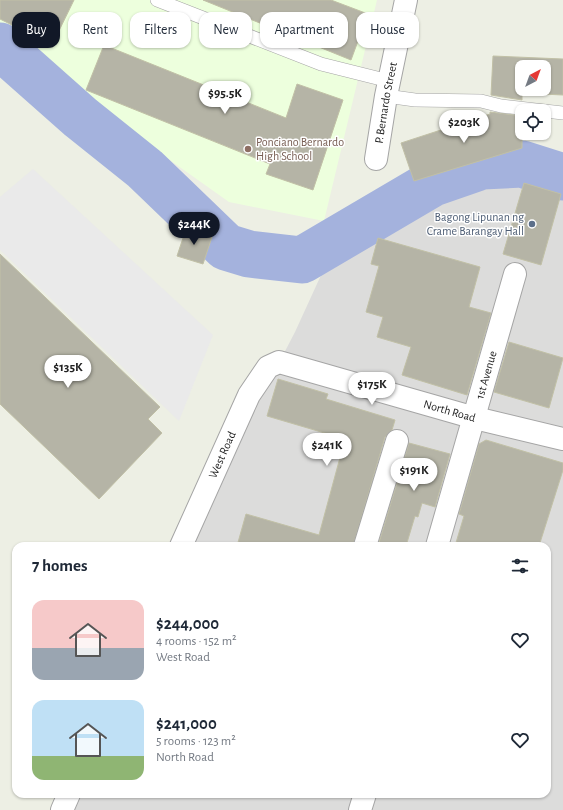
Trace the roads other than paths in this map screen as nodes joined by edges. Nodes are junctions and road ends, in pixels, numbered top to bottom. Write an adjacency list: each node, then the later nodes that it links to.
1 (157, 0): 3 (lane)
2 (406, 0): 3 (street, P. Bernardo Street)
3 (388, 89): 4 (lane); 5 (street, P. Bernardo Street)
4 (563, 113)
5 (376, 159)
6 (516, 274): 8 (street, 1st Avenue)
7 (268, 367): 8 (street, North Road); 11 (street, West Road)
8 (475, 418): 9 (street, North Road); 13 (street, 1st Avenue)
9 (563, 439)
10 (397, 442): 12 (street)
11 (183, 542)
12 (366, 542)
13 (439, 542)
14 (67, 798): 16 (street)
15 (364, 798): 17 (street)
16 (62, 810)
17 (360, 810)

